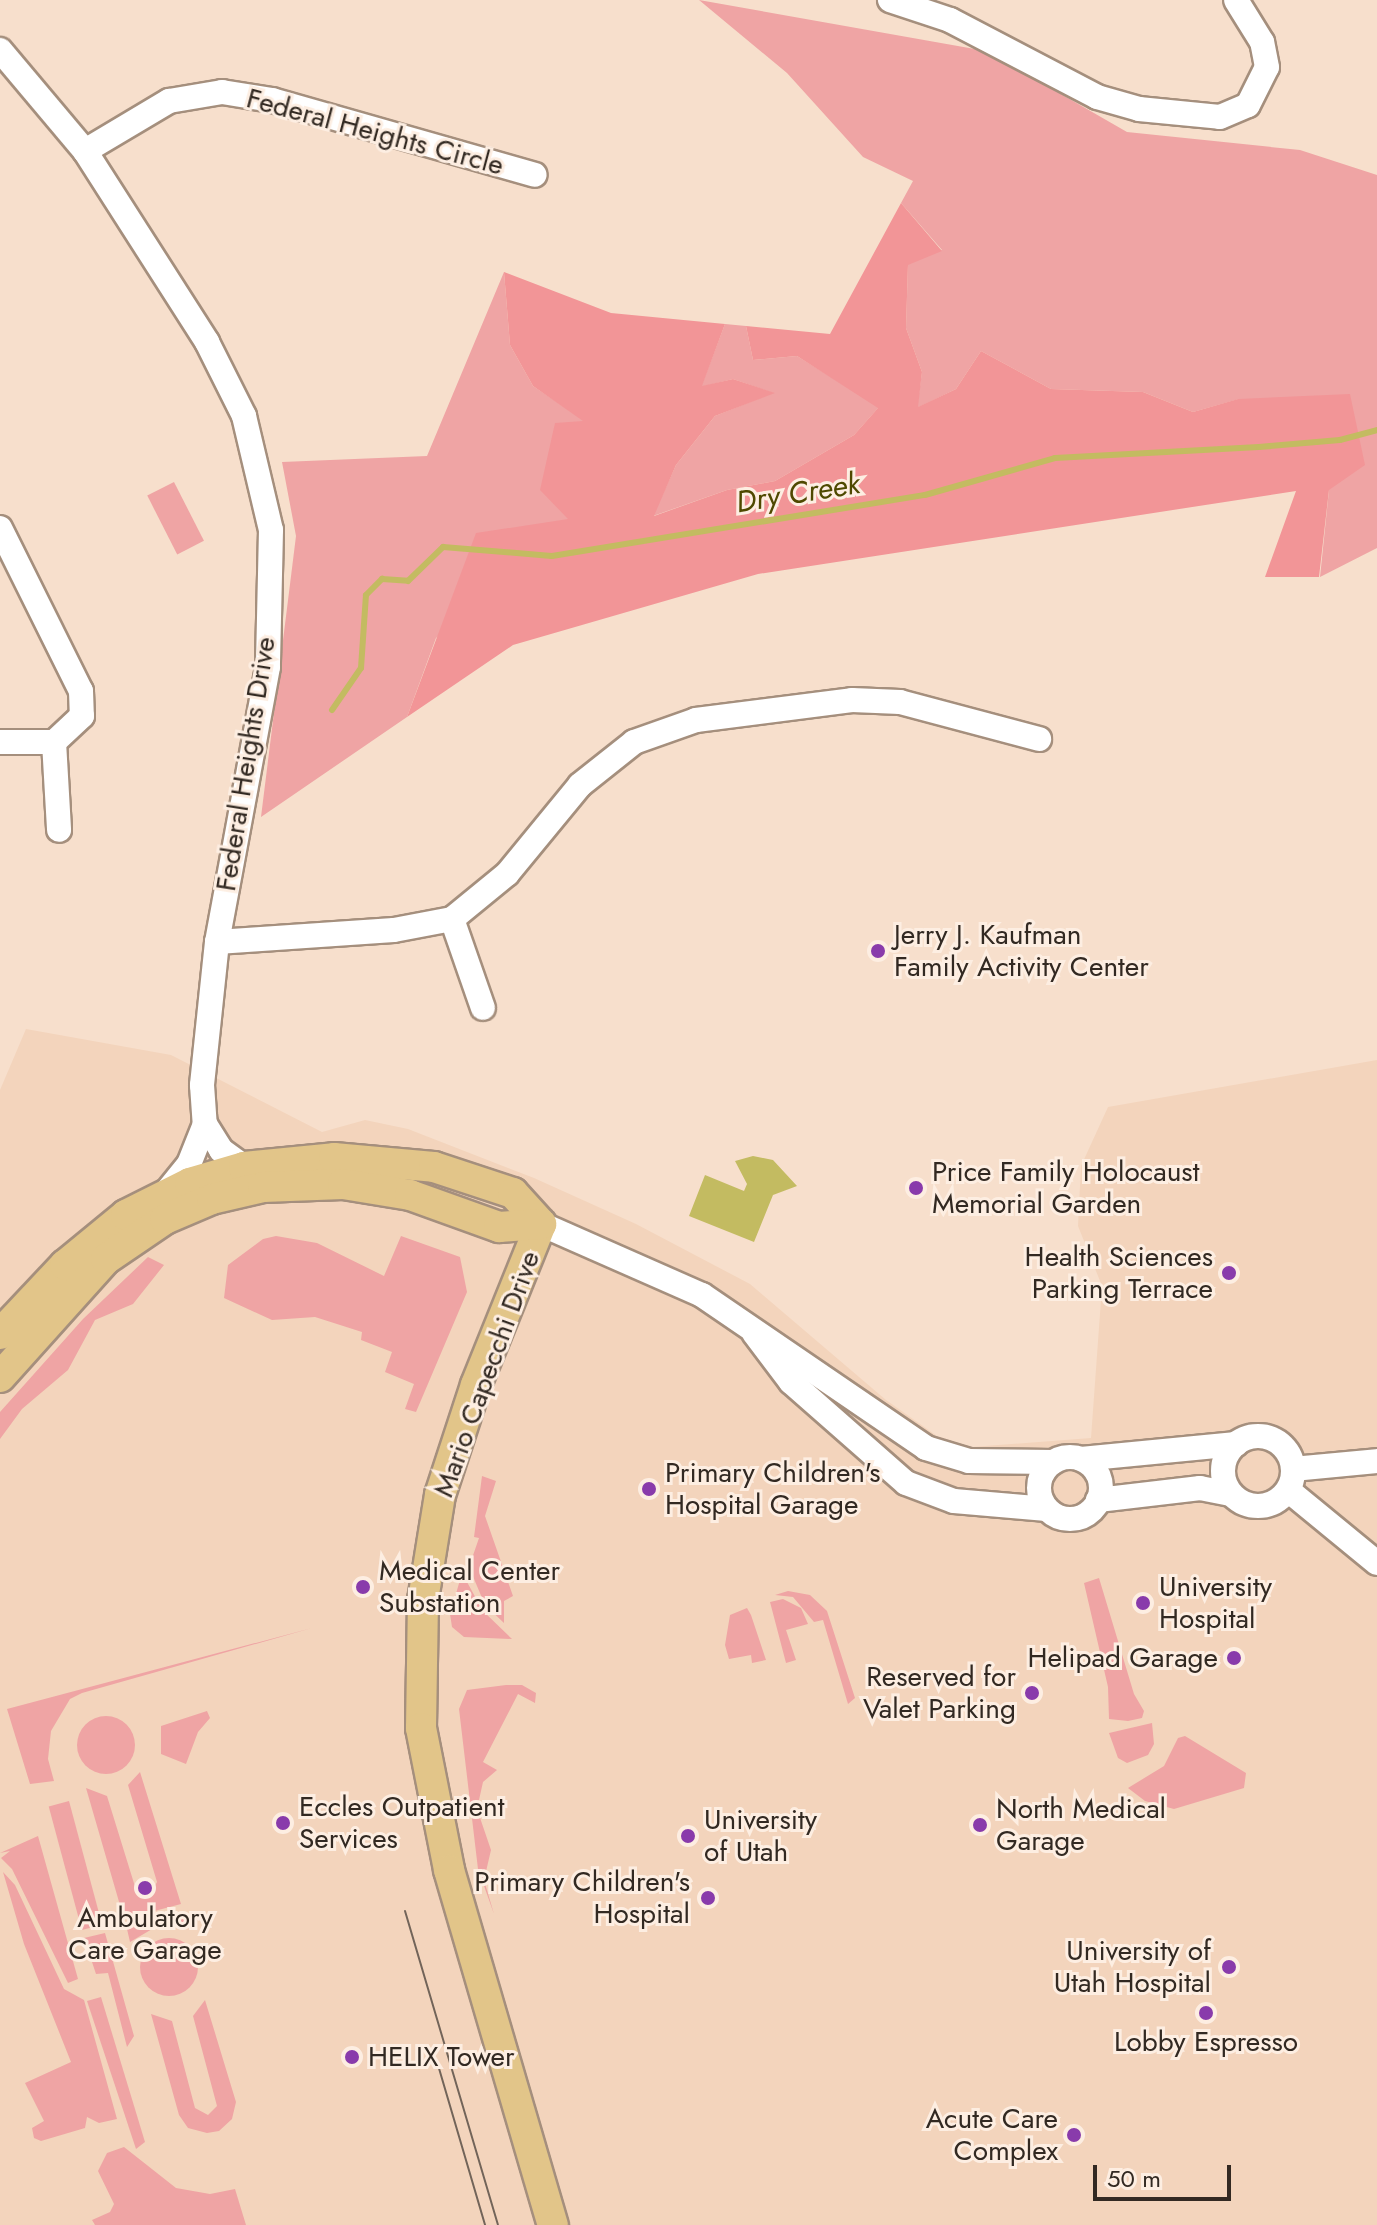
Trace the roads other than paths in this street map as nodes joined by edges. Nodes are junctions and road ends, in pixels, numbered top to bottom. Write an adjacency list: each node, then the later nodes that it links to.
1 (1236, 0): 2 (street)
2 (896, 1)
3 (0, 50): 4 (street, Federal Heights Drive)
4 (85, 151): 5 (street, Federal Heights Circle); 12 (street, Federal Heights Drive)
5 (535, 175)
6 (0, 528): 9 (street)
7 (1039, 739): 11 (street)
8 (0, 742): 9 (street)
9 (54, 742): 10 (street)
10 (59, 830)
11 (452, 919): 12 (street); 13 (street)
12 (217, 942): 14 (street, Federal Heights Drive)
13 (483, 1008)
14 (205, 1124): 15 (street); 16 (street, Federal Heights Drive)
15 (244, 1167): 16 (main road); 17 (main road)
16 (164, 1193): 19 (main road)
17 (541, 1224): 18 (street); 20 (main road); 29 (main road, Mario Capecchi Drive)
18 (753, 1330): 23 (street); 27 (street)
19 (0, 1334)
20 (0, 1377)
21 (1236, 1444): 24 (street); 25 (street); 26 (street)
22 (1377, 1461): 24 (street)
23 (1048, 1466): 25 (street); 27 (street)
24 (1291, 1479): 26 (street); 28 (street)
25 (1094, 1480): 26 (street); 27 (street)
26 (1230, 1494)
27 (1044, 1505)
28 (1377, 1563)
29 (553, 2225)

